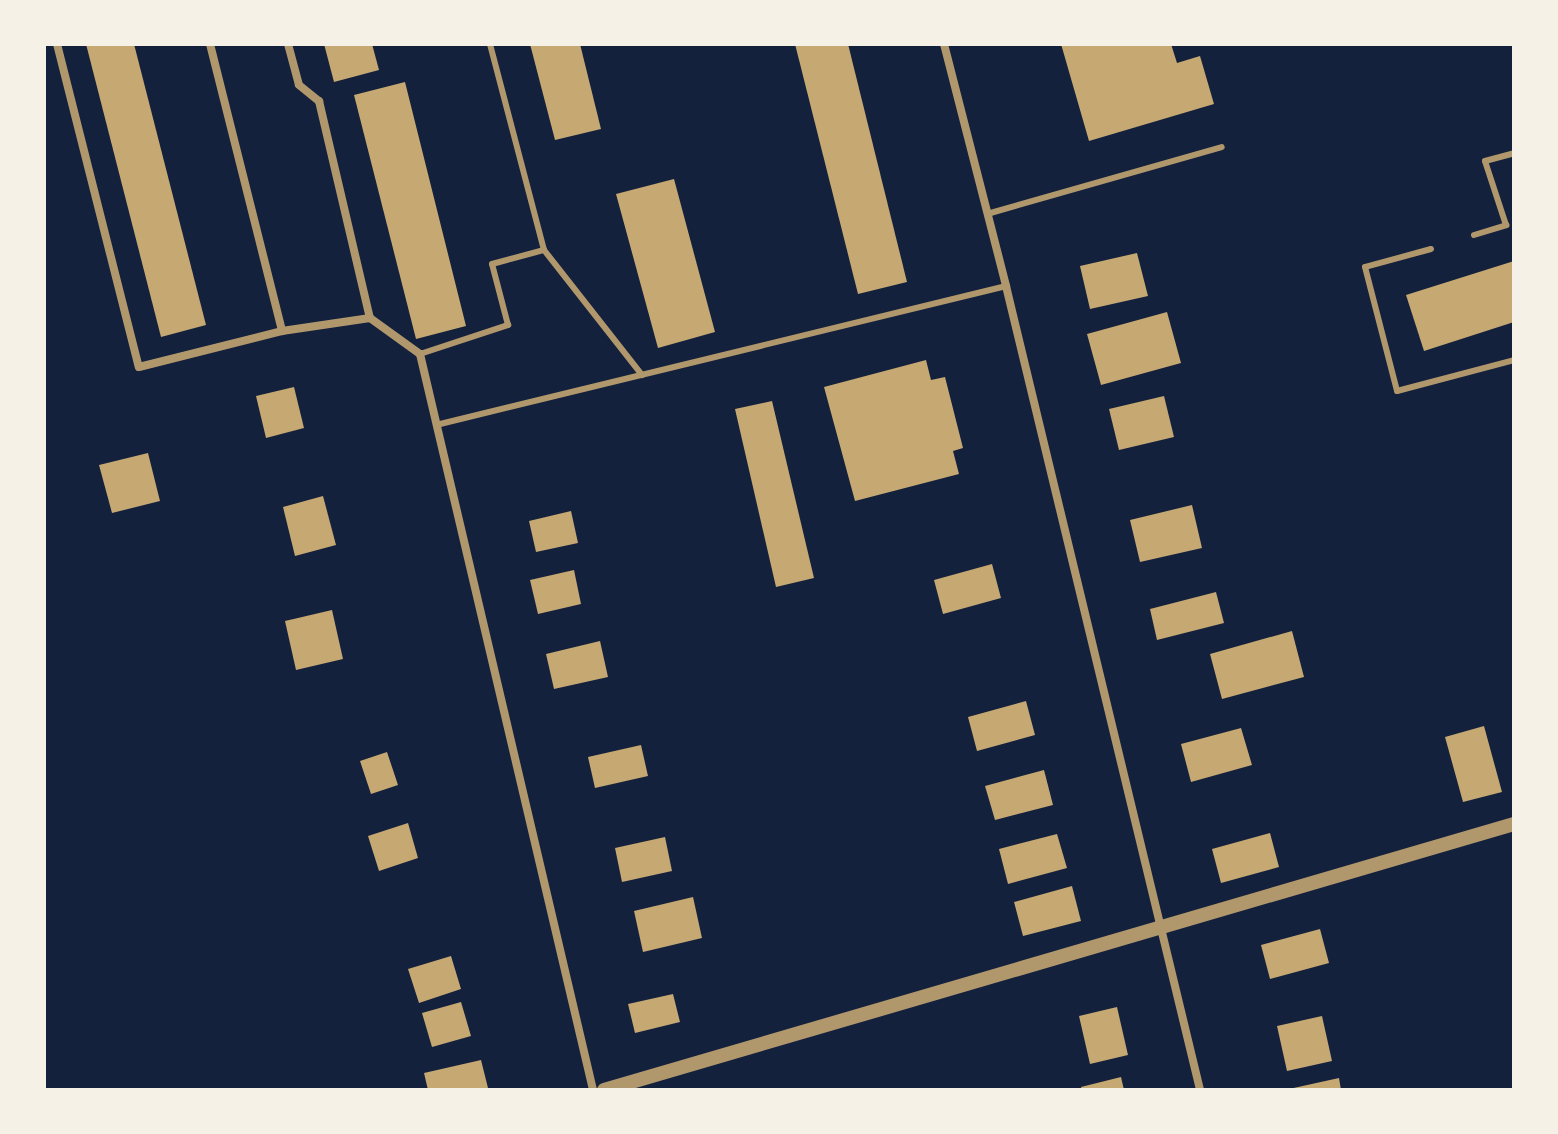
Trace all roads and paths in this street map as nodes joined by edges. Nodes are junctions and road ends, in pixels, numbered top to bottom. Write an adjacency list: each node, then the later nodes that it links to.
1 (57, 44): 14 (street)
2 (210, 44): 14 (street)
3 (288, 44): 13 (street)
4 (490, 44): 11 (lane)
5 (944, 44): 8 (street)
6 (1222, 147): 8 (lane)
7 (1514, 153): 9 (lane)
8 (987, 214): 12 (street)
9 (1474, 235)
10 (1431, 249): 16 (lane)
11 (544, 250): 15 (lane); 17 (lane)
12 (1006, 286): 17 (lane); 20 (street)
13 (370, 318): 14 (street); 15 (street)
14 (282, 331)
15 (420, 354): 18 (street)
16 (1514, 360)
17 (642, 375): 18 (lane)
18 (436, 425): 21 (street)
19 (1514, 824): 20 (street)
20 (1160, 929): 22 (street); 23 (street)
21 (593, 1090)
22 (604, 1090)
23 (1200, 1090)

